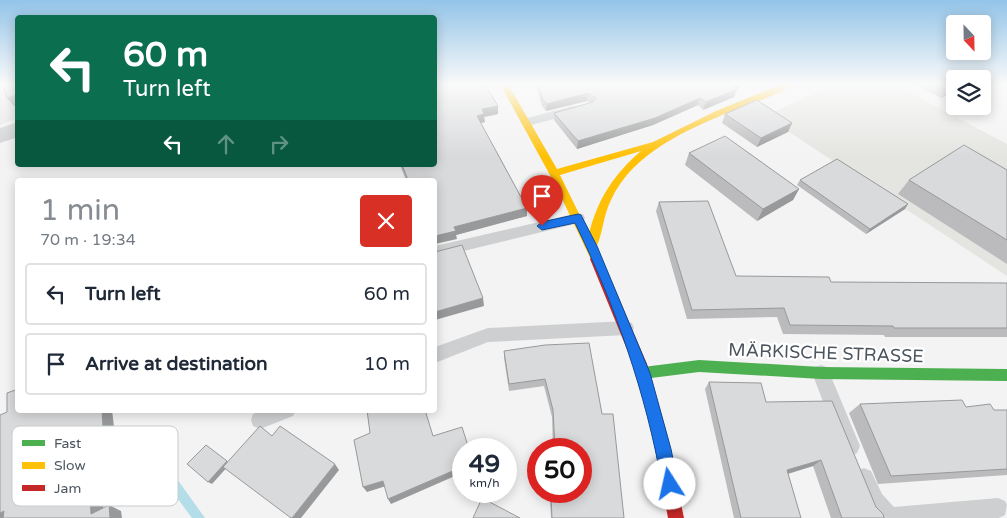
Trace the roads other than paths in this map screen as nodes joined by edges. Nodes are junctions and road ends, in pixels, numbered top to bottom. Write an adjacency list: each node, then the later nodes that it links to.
1 (519, 108): 4 (main road)
2 (579, 108): 4 (lane)
3 (731, 108): 7 (main road)
4 (527, 122): 8 (main road)
5 (15, 130): 6 (street)
6 (0, 136)
7 (656, 144): 8 (main road); 10 (main road)
8 (556, 173): 9 (main road)
9 (578, 218): 10 (main road); 11 (lane)
10 (592, 246): 12 (main road)
11 (437, 252)
12 (626, 328): 13 (lane); 14 (main road)
13 (437, 354)
14 (643, 373): 15 (main road, MÄRKISCHE STRASSE); 20 (main road)
15 (822, 373): 16 (main road, MÄRKISCHE STRASSE); 19 (lane)
16 (1007, 375)
17 (279, 413): 18 (lane)
18 (260, 420)
19 (998, 508)
20 (676, 518)

